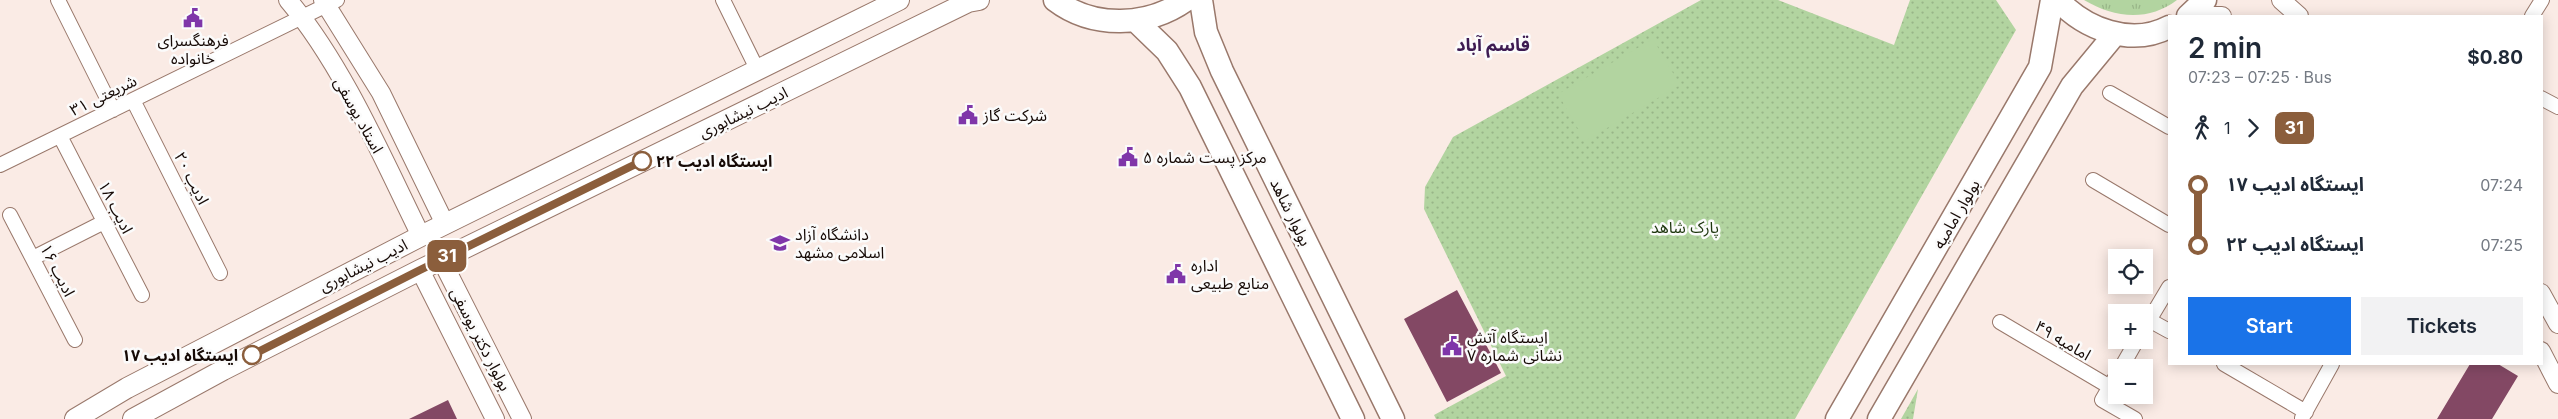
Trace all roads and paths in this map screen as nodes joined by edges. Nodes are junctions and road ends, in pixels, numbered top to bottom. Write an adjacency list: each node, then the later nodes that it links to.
1 (58, 0): 27 (street)
2 (288, 0): 18 (street, استاد یوسفی)
3 (723, 0): 22 (street)
4 (898, 0): 22 (main road, ادیب نیشابوری)
5 (979, 0): 38 (main road, ادیب نیشابوری)
6 (1055, 0): 19 (main road)
7 (1186, 0): 19 (main road)
8 (1201, 0): 62 (main road, بولوار شاهد)
9 (2052, 0): 63 (main road, بولوار امامیه)
10 (2058, 0): 21 (main road)
11 (2205, 0): 15 (main road)
12 (2281, 0): 16 (street)
13 (2542, 0): 17 (street)
14 (329, 2): 18 (street, شریعتی ۳۱); 34 (street, استاد یوسفی)
15 (2189, 15)
16 (2298, 15)
17 (2533, 15)
18 (302, 17): 25 (street, شریعتی ۳۱); 36 (street, استاد یوسفی)
19 (1136, 21): 61 (main road)
20 (2168, 27): 21 (main road)
21 (2115, 34): 64 (main road)
22 (757, 70): 34 (main road, ادیب نیشابوری)
23 (2110, 93): 28 (street)
24 (2543, 99): 26 (street)
25 (133, 100): 27 (street, شریعتی ۳۱); 40 (street, ادیب ۲۰)
26 (2558, 107)
27 (113, 110): 29 (street, شریعتی ۳۱)
28 (2168, 126)
29 (60, 136): 30 (street, شریعتی ۳۱); 33 (street, ادیب ۱۸)
30 (0, 165)
31 (2093, 180): 35 (street)
32 (10, 215): 37 (street, ادیب ۱۶)
33 (104, 222): 37 (street); 42 (street, ادیب ۱۸)
34 (445, 224): 36 (main road, ادیب نیشابوری)
35 (2168, 224)
36 (421, 236): 57 (main road, ادیب نیشابوری)
37 (33, 258): 49 (street, ادیب ۱۶)
38 (441, 259): 39 (main road, ادیب نیشابوری); 60 (street, بولوار دکتر یوسفی)
39 (420, 270): 58 (main road, ادیب نیشابوری); 59 (street, بولوار دکتر یوسفی)
40 (220, 272)
41 (2168, 289): 44 (street)
42 (142, 295)
43 (2543, 297): 46 (street)
44 (2153, 314)
45 (2000, 322): 54 (street, امامیه ۴۹)
46 (2558, 324)
47 (2153, 326): 48 (street)
48 (2168, 331)
49 (75, 340)
50 (2543, 355): 53 (street)
51 (2226, 365): 56 (street)
52 (2331, 365): 56 (street)
53 (2558, 384)
54 (2108, 387)
55 (2122, 404): 65 (street, امامیه ۴۹)
56 (2304, 416)
57 (74, 419)
58 (133, 419)
59 (494, 419)
60 (522, 419)
61 (1353, 419)
62 (1393, 419)
63 (1837, 419)
64 (1879, 419)
65 (2135, 419)

